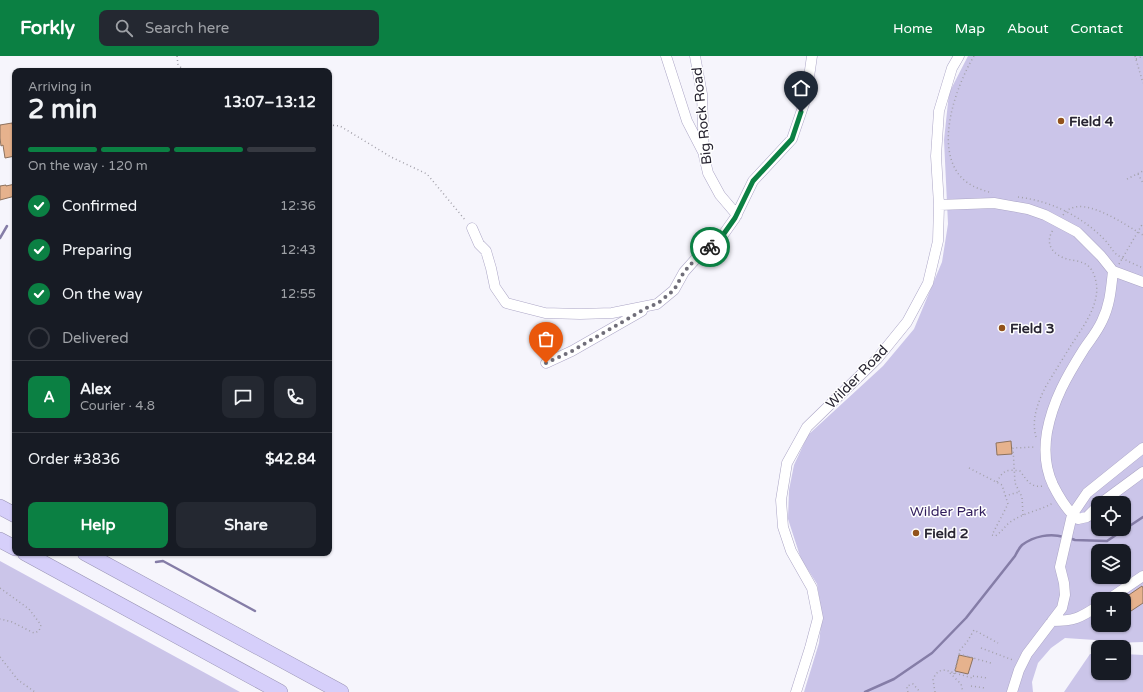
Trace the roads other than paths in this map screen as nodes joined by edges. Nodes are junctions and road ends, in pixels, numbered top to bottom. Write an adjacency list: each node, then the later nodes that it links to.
1 (666, 56): 5 (street)
2 (696, 56): 5 (street, Big Rock Road)
3 (812, 56): 7 (street)
4 (959, 56): 6 (street, Wilder Road)
5 (704, 156): 7 (street, Big Rock Road)
6 (939, 205): 9 (street); 30 (street, Wilder Road)
7 (737, 215): 11 (street)
8 (472, 228): 11 (street)
9 (1112, 271): 10 (street); 19 (street)
10 (1143, 282)
11 (650, 306): 12 (street)
12 (546, 363)
13 (1143, 448): 19 (street)
14 (1143, 472): 15 (street)
15 (1110, 496)
16 (0, 507): 17 (highway)
17 (12, 513)
18 (1091, 513): 19 (street)
19 (1072, 514): 27 (street)
20 (0, 540): 21 (highway)
21 (12, 546)
22 (31, 556): 28 (highway)
23 (91, 556): 29 (highway)
24 (1143, 576): 25 (street)
25 (1119, 592)
26 (1091, 610): 27 (street)
27 (1052, 621): 31 (street)
28 (280, 692)
29 (341, 692)
30 (796, 692)
31 (1012, 692)

